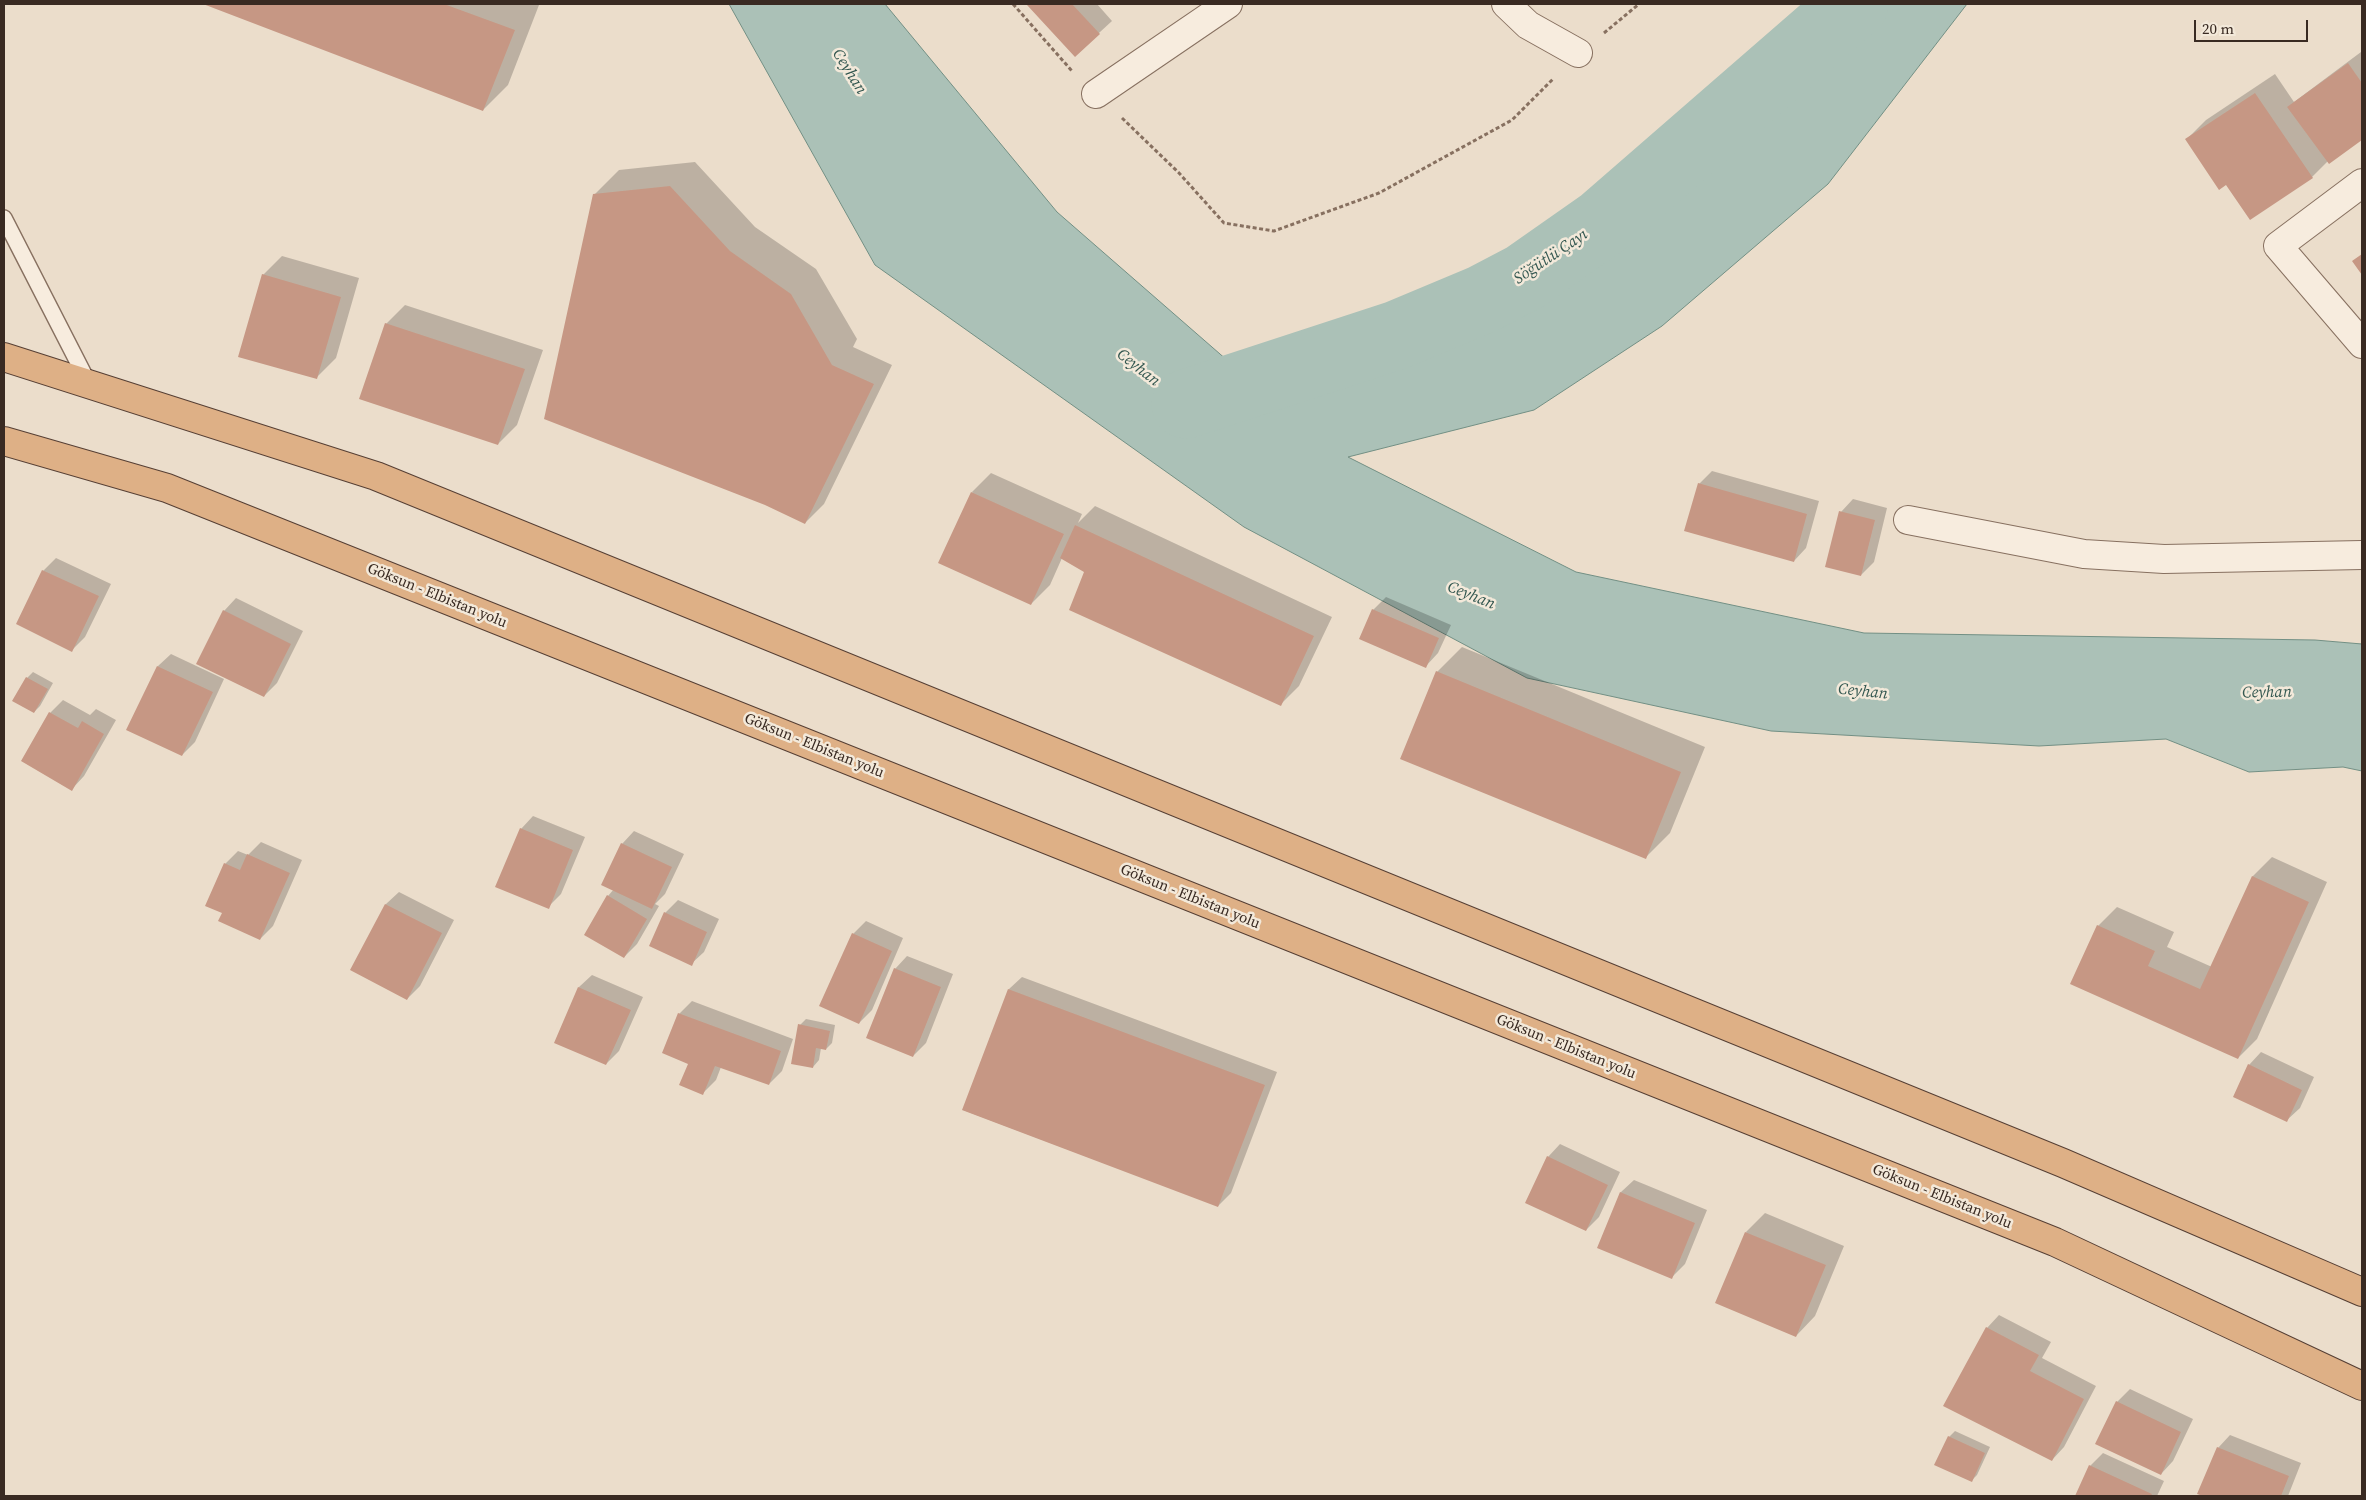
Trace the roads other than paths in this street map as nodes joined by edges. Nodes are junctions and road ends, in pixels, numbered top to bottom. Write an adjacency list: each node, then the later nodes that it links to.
1 (1228, 4): 4 (street)
2 (1506, 4): 3 (street)
3 (1578, 53)
4 (1096, 94)
5 (2362, 183): 7 (street)
6 (4, 218): 9 (lane)
7 (2362, 344)
8 (4, 357): 9 (highway)
9 (89, 384): 13 (highway)
10 (4, 441): 14 (highway, Göksun - Elbistan yolu)
11 (1908, 520): 12 (street)
12 (2362, 555)
13 (2362, 1292)
14 (2362, 1386)

